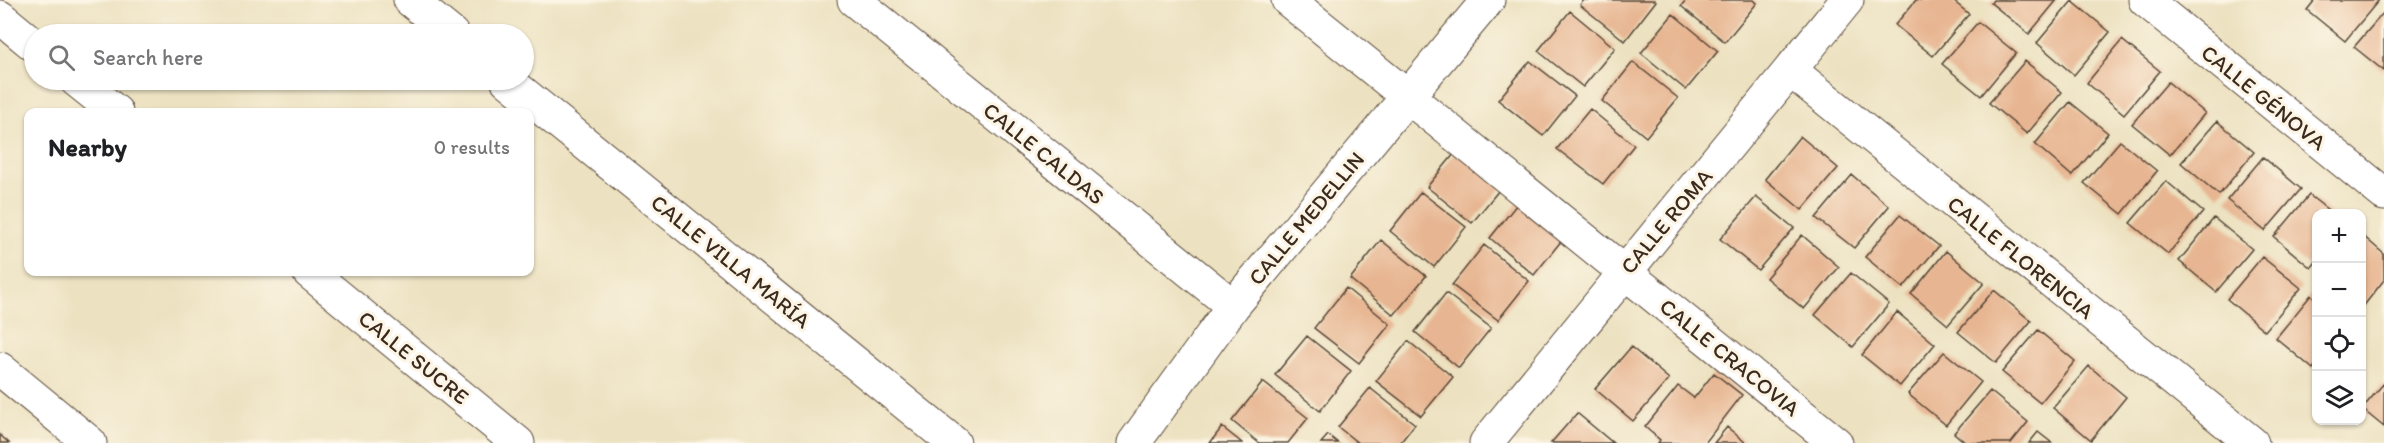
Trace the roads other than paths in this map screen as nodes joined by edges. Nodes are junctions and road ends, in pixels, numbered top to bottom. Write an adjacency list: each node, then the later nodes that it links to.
1 (410, 0): 8 (street)
2 (854, 0): 18 (street, CALLE CALDAS)
3 (1288, 0): 13 (street, CALLE CRACOVIA)
4 (1488, 0): 13 (street, CALLE MEDELLIN)
5 (1847, 0): 10 (street, CALLE ROMA)
6 (2145, 0): 15 (street, CALLE GÉNOVA)
7 (0, 17): 9 (street)
8 (440, 24)
9 (24, 37)
10 (1790, 70): 16 (street, CALLE ROMA); 26 (street, CALLE FLORENCIA)
11 (88, 90): 14 (street)
12 (519, 90): 22 (street, CALLE VILLA MARÍA)
13 (1407, 96): 16 (street, CALLE CRACOVIA); 18 (street, CALLE MEDELLIN)
14 (111, 108)
15 (2384, 194)
16 (1624, 272): 24 (street, CALLE ROMA); 25 (street, CALLE CRACOVIA)
17 (314, 276): 21 (street, CALLE SUCRE)
18 (1233, 306): 23 (street, CALLE MEDELLIN)
19 (0, 369): 20 (street)
20 (90, 443)
21 (518, 443)
22 (954, 443)
23 (1134, 443)
24 (1486, 443)
25 (1836, 443)
26 (2252, 443)

